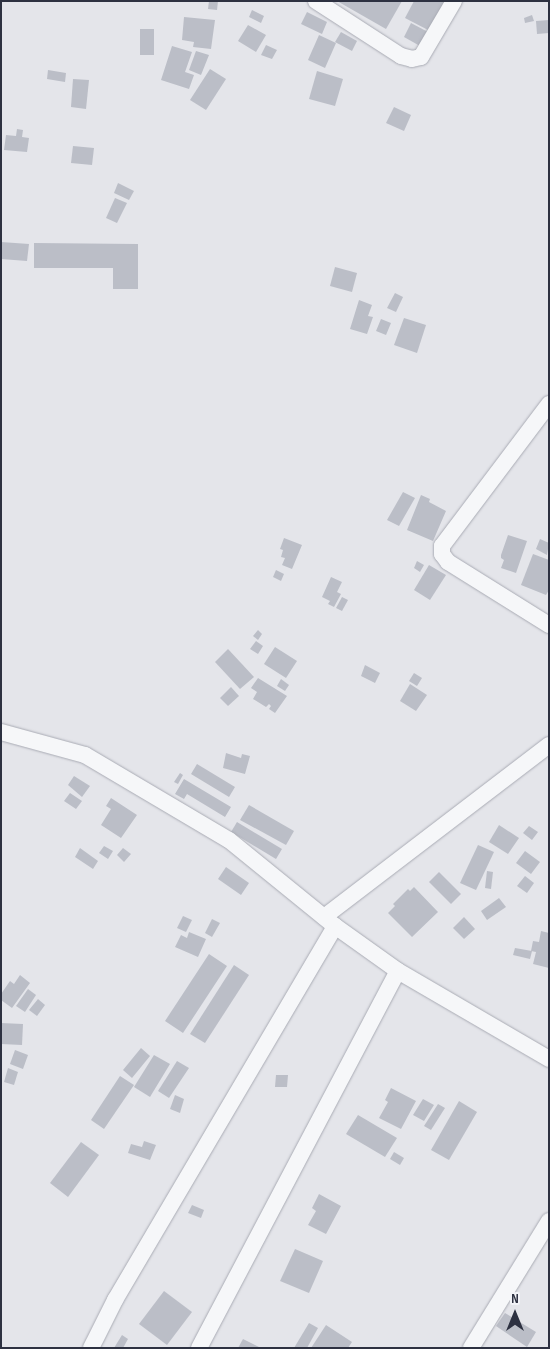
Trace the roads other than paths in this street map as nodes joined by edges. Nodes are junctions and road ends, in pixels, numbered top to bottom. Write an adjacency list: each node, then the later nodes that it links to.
1 (316, 1): 2 (street)
2 (454, 1)
3 (549, 404): 4 (street)
4 (549, 625)
5 (1, 732): 7 (street)
6 (549, 745): 7 (street)
7 (330, 922): 8 (street); 11 (street)
8 (398, 971): 9 (street); 12 (street)
9 (549, 1059)
10 (549, 1221): 13 (street)
11 (91, 1348)
12 (199, 1348)
13 (471, 1348)

